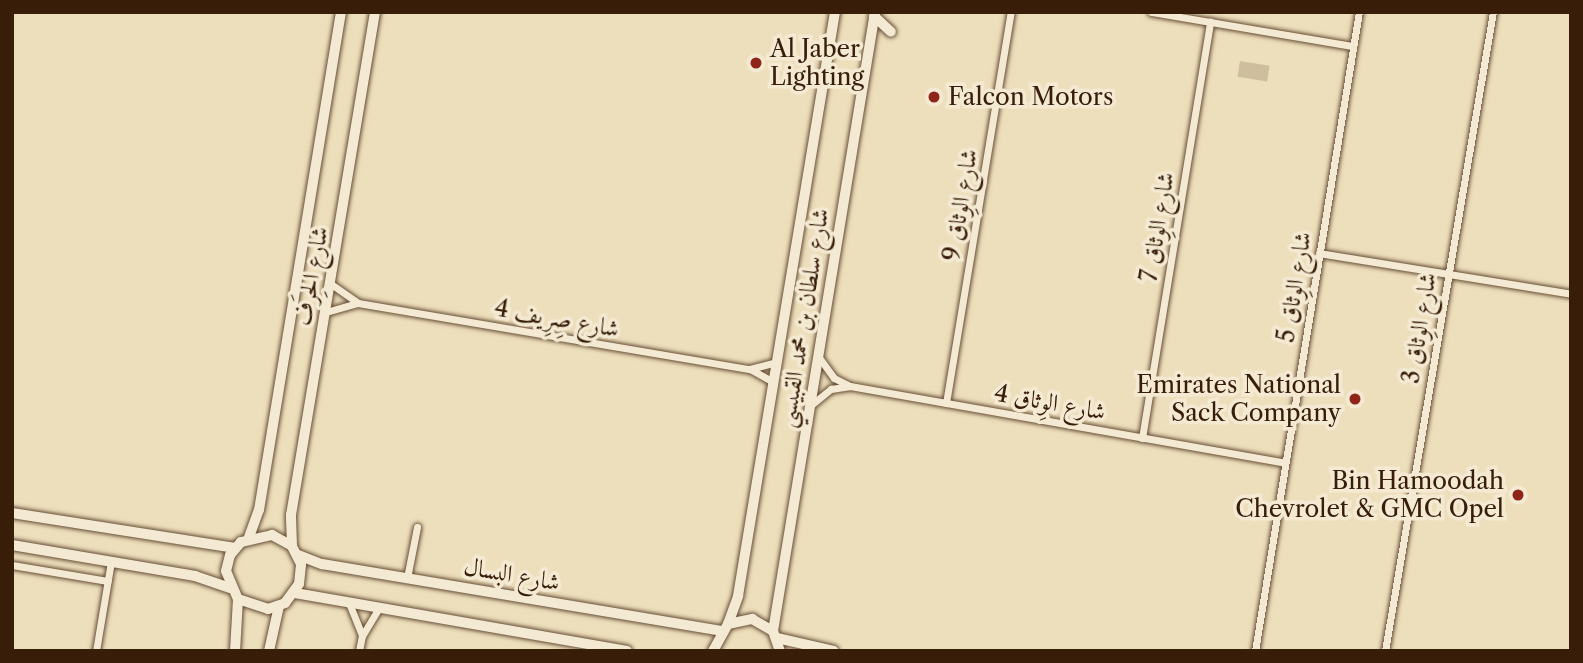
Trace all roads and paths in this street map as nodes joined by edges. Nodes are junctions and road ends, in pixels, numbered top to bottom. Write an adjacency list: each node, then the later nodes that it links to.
1 (341, 12): 29 (street, شارع الحِرَف)
2 (375, 12): 14 (street, شارع الحِرَف)
3 (835, 12): 19 (street, شارع سلطان بن محمد القبيسي)
4 (1011, 12): 23 (street, شارع الوِثاق 9)
5 (1151, 12): 9 (street)
6 (1359, 12): 11 (street, شارع الوِثاق 5)
7 (1493, 12): 13 (street, شارع الوِثاق 3)
8 (875, 14): 10 (street); 18 (street, شارع سلطان بن محمد القبيسي)
9 (1210, 22): 11 (street); 25 (street, شارع الوِثاق 7)
10 (891, 32)
11 (1353, 46): 12 (street, شارع الوِثاق 5)
12 (1320, 253): 13 (street); 26 (street, شارع الوِثاق 5)
13 (1448, 275): 15 (street); 55 (street, شارع الوِثاق 3)
14 (331, 284): 16 (street, شارع صِرِيف 4); 17 (street, شارع الحِرَف)
15 (1571, 294)
16 (358, 303): 17 (street, شارع صِرِيف 4); 20 (street, شارع صِرِيف 4)
17 (326, 312): 32 (street, شارع الحِرَف)
18 (818, 355): 22 (street, شارع الوِثاق 4); 24 (street, شارع سلطان بن محمد القبيسي)
19 (776, 362): 20 (street, شارع صِرِيف 4); 21 (street, شارع سلطان بن محمد القبيسي)
20 (750, 369): 21 (street, شارع صِرِيف 4)
21 (773, 382): 43 (street, شارع سلطان بن محمد القبيسي)
22 (850, 386): 23 (street, شارع الوِثاق 4); 24 (street)
23 (946, 403): 25 (street, شارع الوِثاق 4)
24 (809, 407): 44 (street, شارع سلطان بن محمد القبيسي)
25 (1142, 438): 26 (street, شارع الوِثاق 4)
26 (1285, 463): 54 (street, شارع الوِثاق 5)
27 (12, 513): 31 (street)
28 (417, 527): 35 (street)
29 (249, 537): 31 (street); 32 (street)
30 (12, 545): 33 (street)
31 (235, 548): 37 (street)
32 (295, 551): 35 (street, شارع البسال); 38 (street)
33 (111, 561): 36 (street); 37 (street)
34 (12, 565): 36 (street)
35 (407, 578): 43 (street, شارع البسال)
36 (107, 581): 46 (street)
37 (230, 588): 39 (street)
38 (295, 593): 40 (street); 41 (street)
39 (238, 599): 41 (street); 47 (street)
40 (349, 603): 42 (street); 45 (street)
41 (279, 606): 48 (street)
42 (378, 609): 45 (street); 50 (street)
43 (724, 628): 44 (street, شارع البسال); 51 (street, شارع سلطان بن محمد القبيسي)
44 (775, 635): 52 (street); 53 (street)
45 (362, 636): 49 (street)
46 (96, 651)
47 (235, 651)
48 (269, 651)
49 (359, 651)
50 (627, 651)
51 (713, 651)
52 (780, 651)
53 (834, 651)
54 (1255, 651)
55 (1385, 651)

